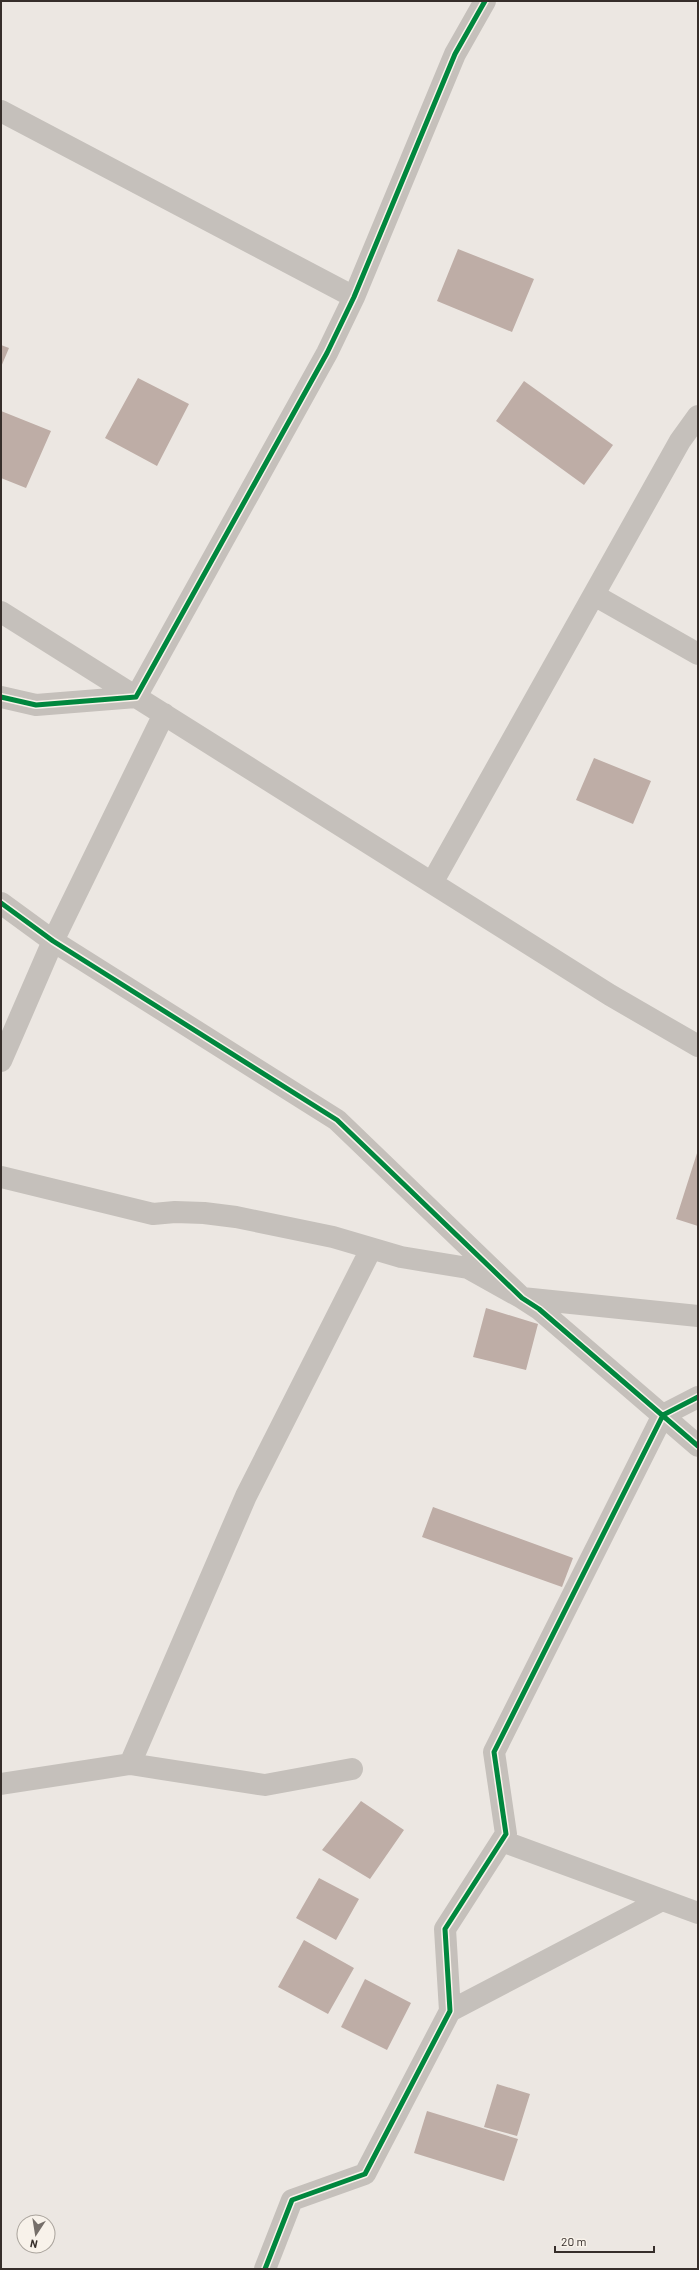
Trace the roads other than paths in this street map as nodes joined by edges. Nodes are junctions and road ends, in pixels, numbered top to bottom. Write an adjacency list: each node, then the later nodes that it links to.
1 (485, 1): 3 (street)
2 (1, 111): 3 (street)
3 (354, 297): 9 (street)
4 (698, 416): 5 (street)
5 (594, 595): 7 (street); 11 (street)
6 (1, 612): 9 (street)
7 (698, 654)
8 (1, 697): 9 (street)
9 (136, 697): 10 (street)
10 (164, 714): 11 (street); 13 (street)
11 (432, 883): 14 (street)
12 (1, 903): 13 (street)
13 (53, 941): 15 (street); 18 (street)
14 (698, 1046)
15 (1, 1061)
16 (1, 1176): 17 (street)
17 (371, 1249): 18 (street); 23 (street)
18 (522, 1298): 19 (street); 21 (street)
19 (698, 1316)
20 (698, 1397): 21 (street)
21 (662, 1416): 22 (street); 26 (street)
22 (698, 1446)
23 (130, 1764): 24 (street); 25 (street)
24 (352, 1769)
25 (1, 1784)
26 (502, 1841): 27 (street); 29 (street)
27 (662, 1900): 28 (street); 29 (street)
28 (698, 1913)
29 (450, 2012): 30 (street)
30 (265, 2269)

